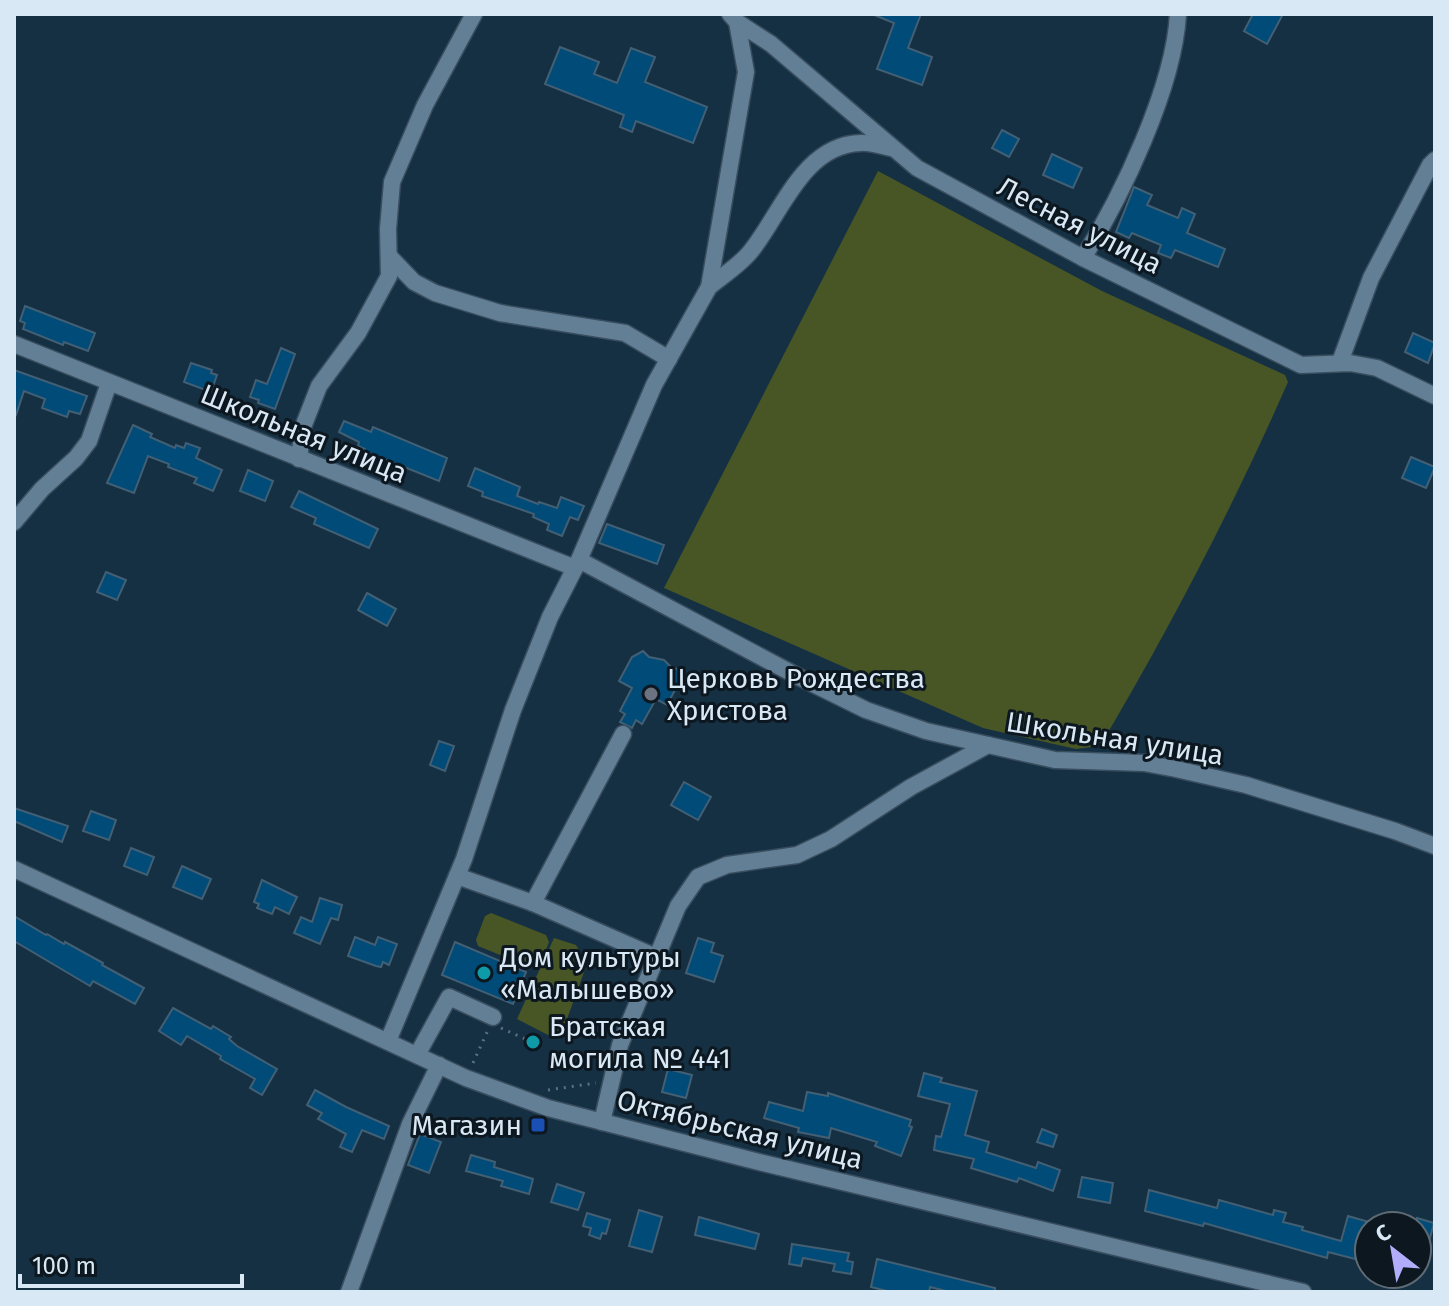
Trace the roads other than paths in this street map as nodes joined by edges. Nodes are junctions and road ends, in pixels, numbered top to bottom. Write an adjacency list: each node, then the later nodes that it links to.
1 (474, 14): 6 (street)
2 (1178, 14): 7 (street)
3 (733, 18): 4 (street, Лесная улица); 8 (street)
4 (893, 148): 7 (street, Лесная улица); 8 (street)
5 (1435, 160): 11 (street)
6 (389, 256): 10 (street); 14 (street)
7 (1083, 258): 11 (street, Лесная улица)
8 (709, 287): 10 (street)
9 (14, 344): 12 (street, Школьная улица)
10 (669, 359): 16 (street)
11 (1340, 362): 13 (street, Лесная улица)
12 (109, 383): 14 (street, Школьная улица); 15 (street)
13 (1435, 396)
14 (299, 459): 16 (street, Школьная улица)
15 (14, 522)
16 (577, 564): 18 (street, Школьная улица); 21 (street)
17 (623, 734): 22 (street)
18 (988, 745): 19 (street, Школьная улица); 23 (street)
19 (1435, 846)
20 (14, 869): 25 (street, Октябрьская улица)
21 (457, 876): 22 (street); 25 (street)
22 (533, 903): 23 (street)
23 (656, 957): 28 (street)
24 (493, 1017): 26 (street)
25 (388, 1041): 26 (street, Октябрьская улица)
26 (417, 1055): 27 (street, Октябрьская улица)
27 (439, 1065): 28 (street, Октябрьская улица); 29 (street)
28 (602, 1122): 30 (street, Октябрьская улица)
29 (349, 1292)
30 (1303, 1292)

